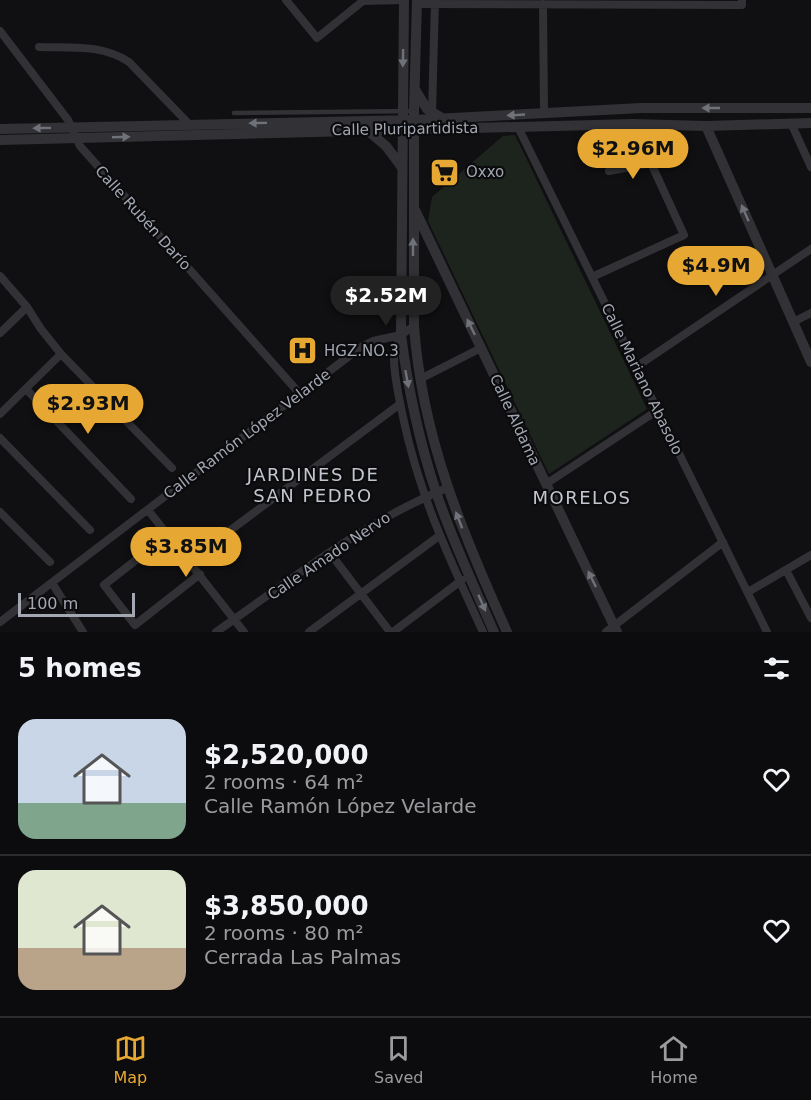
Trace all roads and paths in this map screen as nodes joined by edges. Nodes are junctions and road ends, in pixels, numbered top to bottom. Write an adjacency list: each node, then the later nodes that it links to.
1 (286, 0): 2 (street)
2 (363, 0): 3 (street)
3 (404, 0): 17 (street, one-way to 17)
4 (417, 2): 5 (street); 11 (street)
5 (435, 2): 8 (street); 16 (street)
6 (588, 2): 7 (street); 8 (street)
7 (742, 3)
8 (543, 4): 15 (street)
9 (0, 31): 27 (street, Calle Rubén Darío)
10 (39, 47): 22 (street)
11 (415, 87): 16 (street); 17 (street)
12 (744, 108): 13 (street, Calle Pluripartidista); 15 (street, Calle Pluripartidista, one-way to 15); 21 (street)
13 (811, 108)
14 (234, 113): 17 (lane)
15 (544, 113): 16 (street, Calle Pluripartidista, one-way to 16)
16 (437, 116): 17 (street, Calle Pluripartidista)
17 (408, 120): 22 (street, Calle Pluripartidista, one-way to 22); 24 (street, Calle Pluripartidista); 26 (street, Calle Pluripartidista); 30 (street); 33 (street)
18 (791, 123): 19 (street, Calle Pluripartidista); 21 (street, Calle Pluripartidista); 31 (street)
19 (811, 123)
20 (633, 124): 23 (street, Calle Pluripartidista); 24 (street, Calle Pluripartidista); 29 (street)
21 (744, 124): 23 (street, Calle Pluripartidista)
22 (190, 125): 27 (street, Calle Pluripartidista)
23 (706, 126): 35 (street, one-way to 23)
24 (518, 127): 37 (street, Calle Mariano Abasolo)
25 (0, 129): 27 (street, Calle Pluripartidista, one-way to 25)
26 (366, 130): 27 (street, Calle Pluripartidista, one-way to 26); 30 (street)
27 (74, 133): 28 (street, Calle Pluripartidista); 50 (street, Calle Rubén Darío)
28 (0, 140)
29 (651, 163): 32 (street); 37 (street)
30 (402, 166): 43 (street)
31 (811, 167)
32 (609, 171)
33 (413, 207): 41 (street, one-way to 33); 44 (street, Calle Aldama, one-way to 33)
34 (811, 249): 35 (street)
35 (772, 275): 40 (street); 47 (street)
36 (0, 276): 38 (street)
37 (592, 277): 47 (street, Calle Mariano Abasolo)
38 (27, 307): 42 (street); 45 (street)
39 (811, 313): 40 (street)
40 (793, 322): 46 (street)
41 (414, 326): 43 (street, Calle Ramón López Velarde); 48 (street)
42 (0, 333)
43 (400, 335): 50 (street, Calle Ramón López Velarde); 51 (street); 58 (street, one-way to 58)
44 (481, 348): 48 (street); 56 (street, Calle Aldama)
45 (61, 354): 49 (street); 55 (street)
46 (811, 362)
47 (636, 367): 52 (street, Calle Mariano Abasolo)
48 (420, 380): 57 (street)
49 (26, 388): 53 (street); 60 (street)
50 (300, 394): 61 (street, Calle Ramón López Velarde)
51 (400, 404): 59 (street); 69 (street)
52 (658, 410): 56 (street); 66 (street, Calle Mariano Abasolo)
53 (0, 414)
54 (0, 438): 63 (street)
55 (172, 468)
56 (546, 484): 81 (street, Calle Aldama, one-way to 56)
57 (447, 488): 58 (street, Calle Amado Nervo); 73 (street, one-way to 57)
58 (436, 492): 59 (street, Calle Amado Nervo); 73 (street)
59 (424, 497): 65 (street); 67 (street, Calle Amado Nervo)
60 (131, 499)
61 (148, 510): 64 (street); 74 (street, Calle Ramón López Velarde)
62 (0, 512): 70 (street)
63 (90, 530)
64 (168, 535): 69 (street); 72 (street)
65 (439, 536): 73 (street); 76 (street)
66 (723, 543): 75 (street, Calle Mariano Abasolo); 81 (street)
67 (330, 553): 76 (street); 78 (street, Calle Amado Nervo)
68 (811, 555): 71 (street)
69 (189, 561): 72 (street)
70 (50, 562)
71 (786, 570): 75 (street); 77 (street)
72 (200, 574): 78 (street)
73 (469, 575): 80 (street); 86 (street); 87 (street)
74 (52, 583): 79 (street, Calle Ramón López Velarde); 82 (street)
75 (748, 592): 88 (street, Calle Mariano Abasolo)
76 (361, 594): 85 (street); 86 (street)
77 (811, 618)
78 (234, 620): 83 (street, Calle Amado Nervo); 84 (street)
79 (0, 622)
80 (488, 630)
81 (612, 630)
82 (83, 632)
83 (216, 632)
84 (244, 632)
85 (309, 632)
86 (392, 632)
87 (507, 632)
88 (767, 632)

